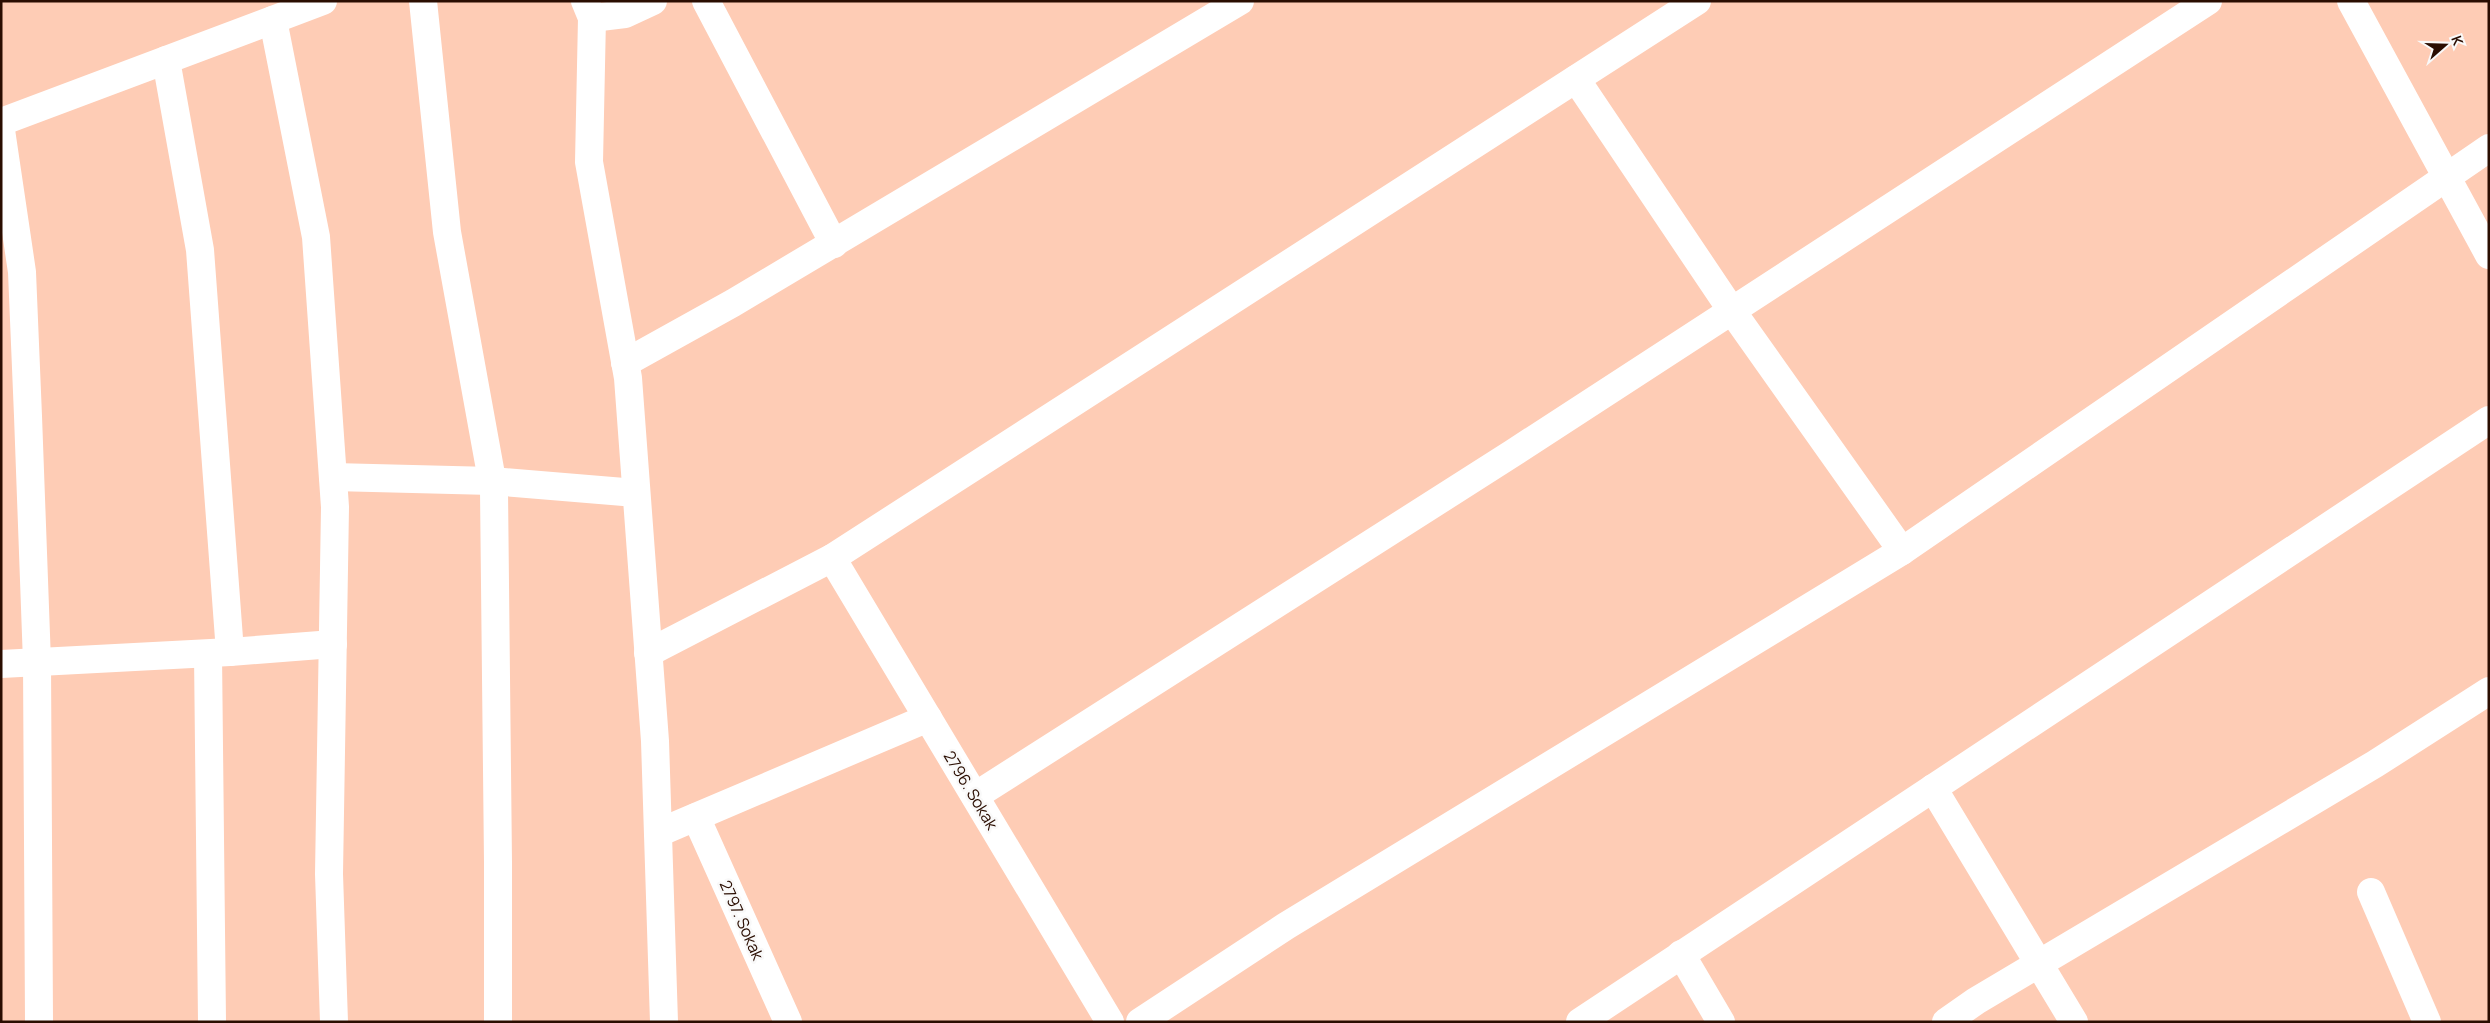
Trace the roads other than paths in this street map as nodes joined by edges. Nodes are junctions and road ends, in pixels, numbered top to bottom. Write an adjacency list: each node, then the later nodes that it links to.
1 (323, 1): 10 (street)
2 (423, 1): 23 (street)
3 (653, 1): 9 (street)
4 (706, 1): 17 (street)
5 (1240, 1): 17 (street)
6 (1697, 1): 12 (street)
7 (2208, 1): 19 (street)
8 (2351, 1): 16 (street)
9 (588, 10): 20 (street)
10 (273, 20): 11 (street); 22 (street)
11 (166, 60): 13 (street); 28 (street)
12 (1576, 79): 19 (street); 26 (street)
13 (1, 122)
14 (1, 130): 30 (street)
15 (2489, 148): 16 (street)
16 (2445, 178): 18 (street); 25 (street)
17 (834, 244): 20 (street)
18 (2489, 255)
19 (1732, 311): 25 (street); 35 (street)
20 (625, 363): 24 (street)
21 (2489, 420): 34 (street)
22 (333, 478): 23 (street); 27 (street)
23 (492, 481): 24 (street); 44 (street)
24 (636, 493): 29 (street)
25 (1902, 551): 48 (street)
26 (832, 558): 29 (street); 33 (street, 2796. Sokak)
27 (332, 644): 28 (street); 43 (street)
28 (219, 653): 30 (street); 42 (street)
29 (648, 653): 37 (street)
30 (37, 662): 31 (street); 41 (street)
31 (1, 664)
32 (2489, 691): 40 (street)
33 (928, 718): 35 (street, 2796. Sokak); 36 (street)
34 (1933, 788): 39 (street); 40 (street)
35 (975, 796): 47 (street, 2796. Sokak)
36 (696, 818): 37 (street); 46 (street, 2797. Sokak)
37 (658, 834): 45 (street)
38 (2372, 892): 53 (street)
39 (1680, 954): 49 (street); 50 (street)
40 (2040, 963): 51 (street); 52 (street)
41 (39, 1022)
42 (212, 1022)
43 (334, 1022)
44 (498, 1022)
45 (664, 1022)
46 (788, 1022)
47 (1110, 1022)
48 (1140, 1022)
49 (1580, 1022)
50 (1721, 1022)
51 (1946, 1022)
52 (2074, 1022)
53 (2427, 1022)

